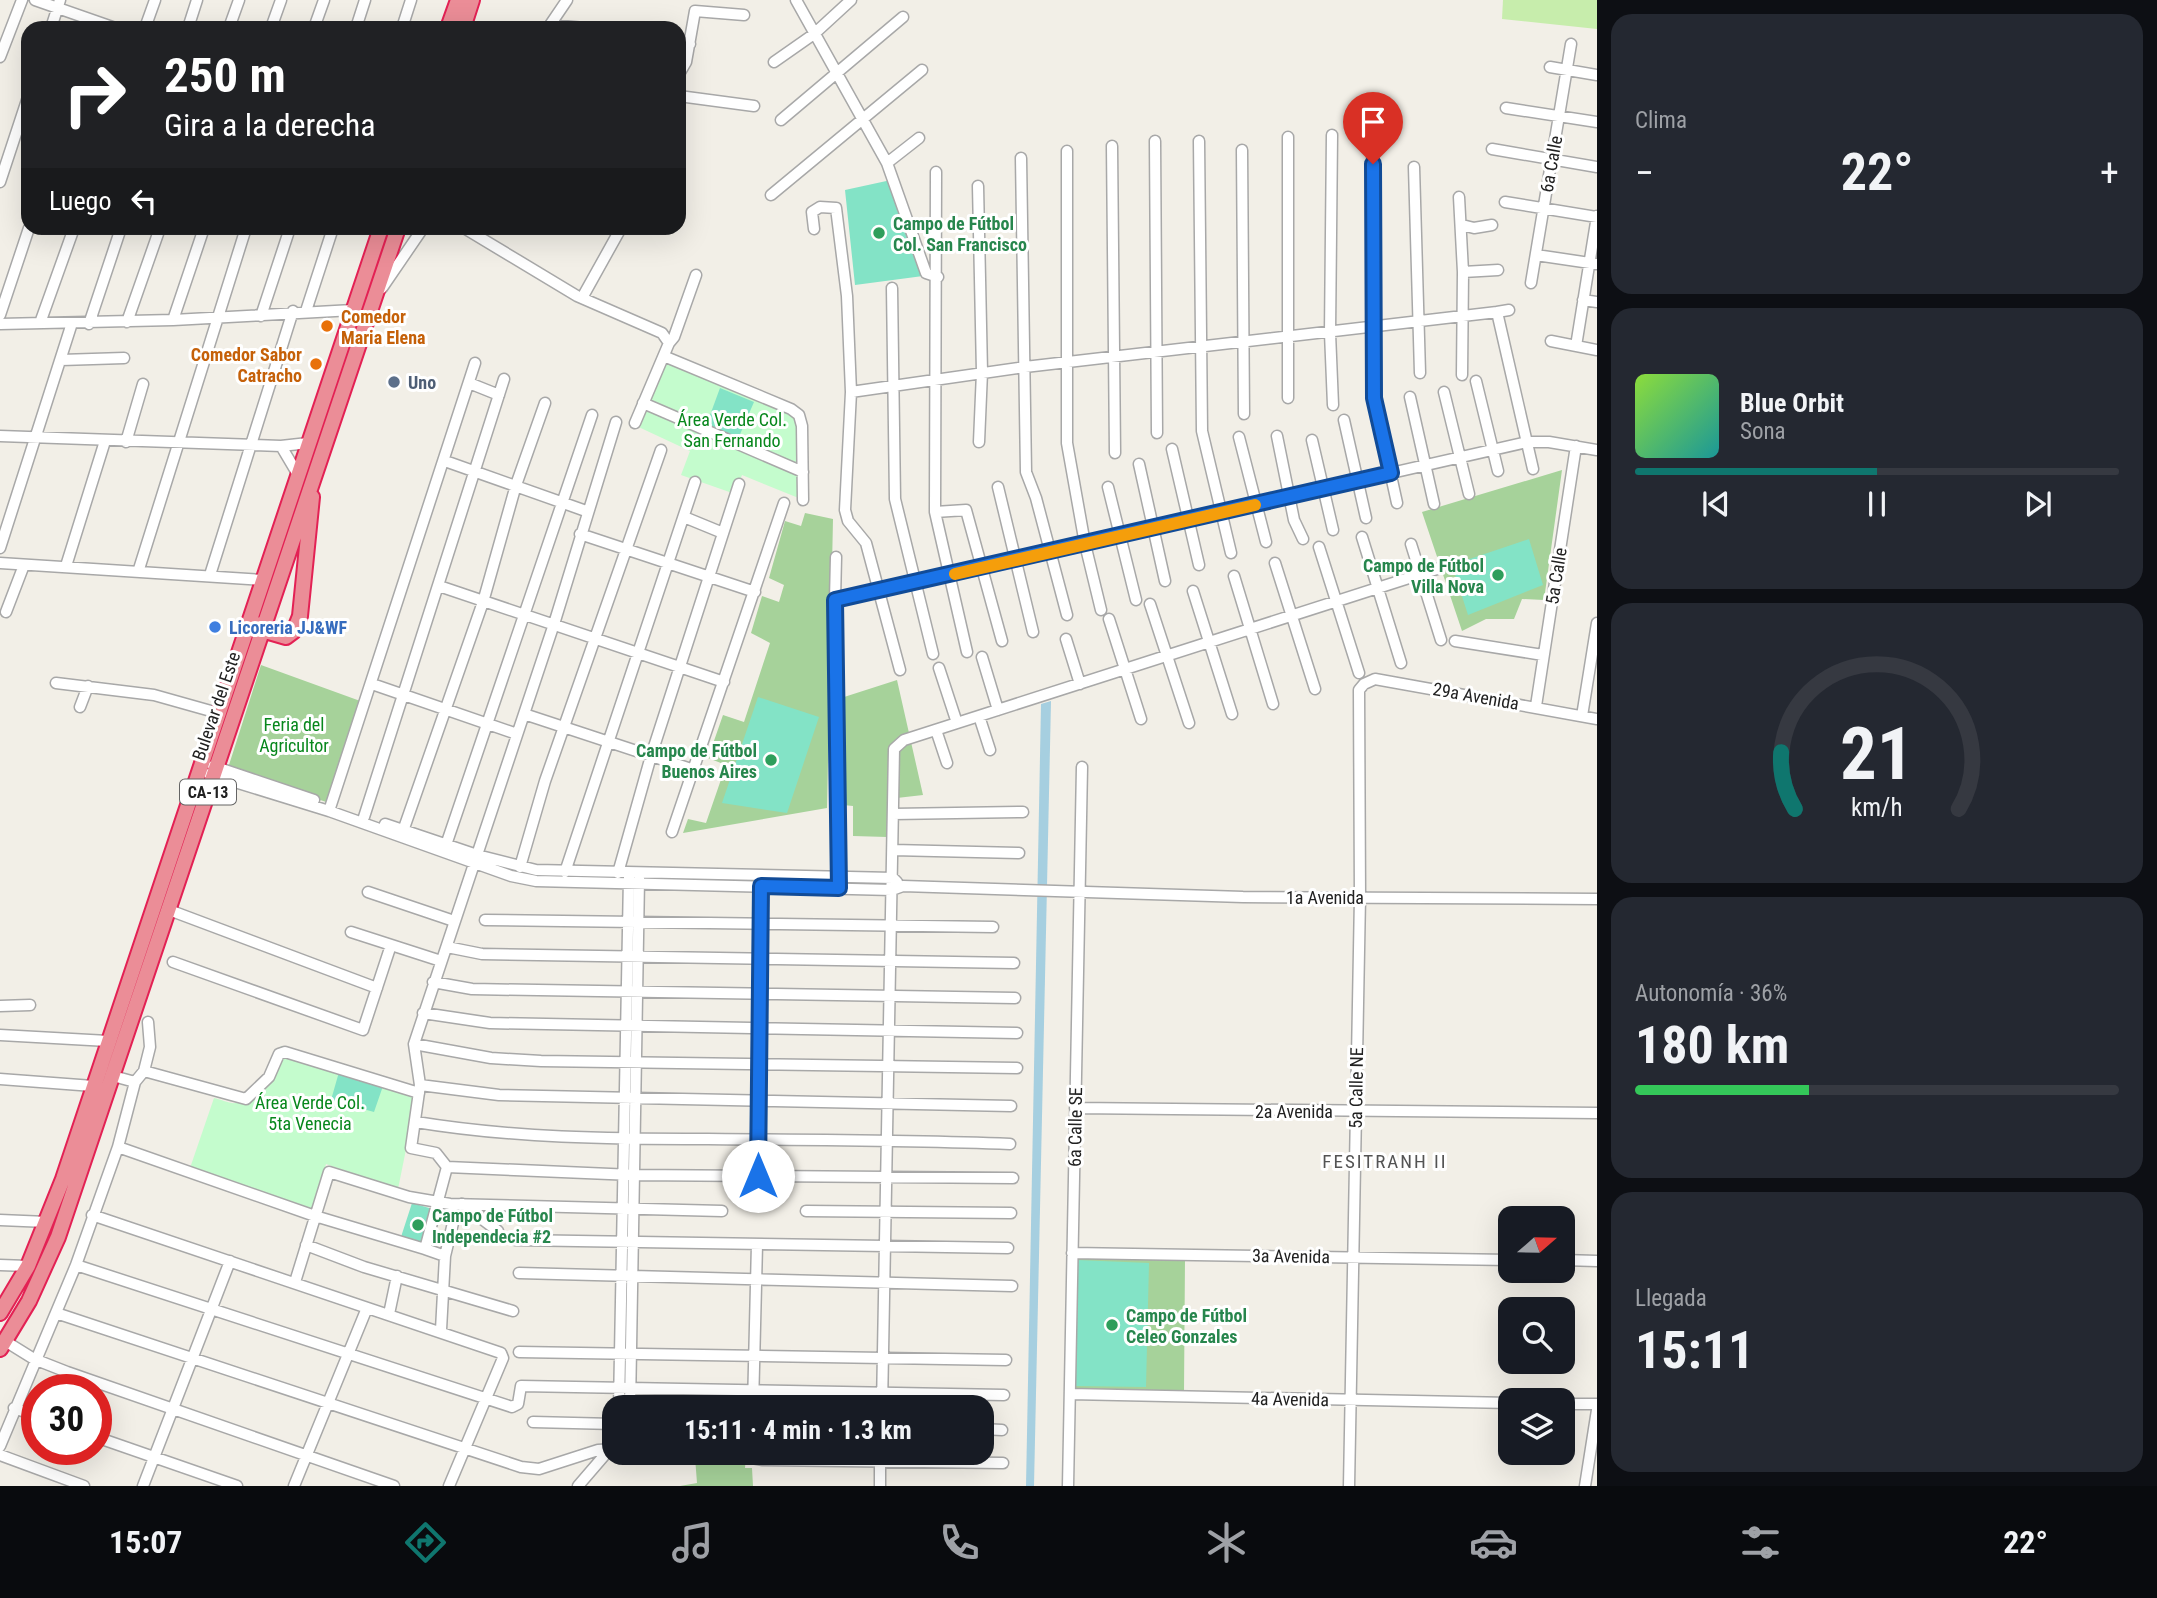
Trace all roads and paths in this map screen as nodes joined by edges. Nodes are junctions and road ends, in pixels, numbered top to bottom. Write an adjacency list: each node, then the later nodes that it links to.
1 (22, 0): 33 (street)
2 (35, 0): 15 (street)
3 (155, 0): 20 (street)
4 (197, 0): 21 (street)
5 (239, 0): 22 (street)
6 (281, 0): 23 (street)
7 (324, 0): 24 (street)
8 (365, 0): 25 (street)
9 (411, 0): 26 (street)
10 (457, 0): 27 (highway)
11 (472, 0): 28 (highway)
12 (567, 0): 29 (street)
13 (796, 0): 30 (street)
14 (851, 0): 30 (street)
15 (59, 4): 18 (street); 19 (street)
16 (744, 15): 31 (street)
17 (903, 17): 38 (street)
18 (53, 21)
19 (90, 21)
20 (148, 21)
21 (190, 21)
22 (232, 21)
23 (274, 21)
24 (316, 21)
25 (358, 21)
26 (404, 21)
27 (450, 21)
28 (465, 21)
29 (552, 21)
30 (814, 34): 34 (street); 38 (street)
31 (686, 37)
32 (1571, 44): 37 (street, 6a Calle)
33 (0, 57)
34 (774, 62)
35 (1550, 67): 37 (street)
36 (922, 70): 46 (street)
37 (1567, 70): 39 (street); 43 (street, 6a Calle)
38 (837, 75): 45 (street); 46 (street)
39 (1597, 75)
40 (686, 97): 41 (street)
41 (754, 106)
42 (1506, 108): 43 (street)
43 (1559, 116): 47 (street); 59 (street, 6a Calle)
44 (21, 118): 64 (street)
45 (781, 120)
46 (861, 120): 60 (street); 66 (street)
47 (1597, 122)
48 (1332, 135): 115 (street)
49 (1372, 136): 114 (street)
50 (1288, 137): 117 (street)
51 (919, 138): 60 (street)
52 (1155, 141): 124 (street)
53 (1199, 141): 122 (street)
54 (1112, 146): 126 (street)
55 (1492, 149): 59 (street)
56 (1242, 150): 119 (street)
57 (1067, 152): 129 (street)
58 (1021, 158): 131 (street)
59 (1552, 159): 62 (street); 69 (street, 6a Calle)
60 (887, 163): 92 (street)
61 (1414, 167): 109 (street)
62 (1597, 167)
63 (936, 172): 92 (street)
64 (0, 182)
65 (978, 186): 132 (street)
66 (771, 195)
67 (1460, 197): 71 (street)
68 (1505, 202): 69 (street)
69 (1544, 208): 70 (street); 87 (street, 6a Calle)
70 (1597, 216): 88 (street)
71 (1462, 225): 72 (street); 90 (street)
72 (1492, 225)
73 (814, 229): 141 (street)
74 (27, 235): 108 (street)
75 (71, 235): 111 (street)
76 (119, 235): 113 (street)
77 (158, 235): 110 (street)
78 (202, 235): 107 (street)
79 (244, 235): 106 (street)
80 (288, 235): 104 (street)
81 (331, 235): 102 (street)
82 (379, 235): 99 (highway, Bulevar del Este / CA-13)
83 (396, 235): 98 (highway, Bulevar del Este / CA-13)
84 (418, 235): 98 (street)
85 (476, 235): 95 (street)
86 (617, 235): 95 (street)
87 (1535, 255): 88 (street); 93 (street, 6a Calle)
88 (1593, 264): 96 (street)
89 (1498, 270): 90 (street)
90 (1463, 272): 105 (street)
91 (696, 275): 120 (street)
92 (938, 277): 135 (street)
93 (1531, 283)
94 (892, 288): 140 (street)
95 (582, 298): 120 (street)
96 (1583, 300): 97 (street); 121 (street)
97 (1597, 302)
98 (372, 303): 179 (highway, Bulevar del Este / CA-13)
99 (353, 310): 102 (street); 166 (highway, Bulevar del Este / CA-13)
100 (1509, 310): 103 (street)
101 (293, 311): 102 (street); 104 (street); 165 (street)
102 (306, 312)
103 (1497, 312): 105 (street); 163 (street)
104 (261, 316): 106 (street)
105 (1464, 316): 109 (street); 134 (street)
106 (216, 317): 107 (street); 164 (street)
107 (173, 320): 110 (street)
108 (1, 321): 111 (street); 116 (street)
109 (1419, 321): 114 (street); 133 (street)
110 (127, 322): 113 (street)
111 (40, 323): 112 (street)
112 (72, 323): 113 (street); 128 (street)
113 (89, 324)
114 (1373, 327): 115 (street); 184 (street)
115 (1330, 332): 117 (street); 148 (street)
116 (0, 337)
117 (1288, 337): 119 (street); 145 (street)
118 (1551, 341): 121 (street)
119 (1245, 342): 122 (street); 149 (street)
120 (669, 343): 125 (street)
121 (1576, 346): 123 (street)
122 (1200, 347): 124 (street); 201 (street)
123 (1597, 349)
124 (1155, 353): 126 (street); 154 (street)
125 (666, 357): 147 (street); 182 (street)
126 (1112, 357): 129 (street); 173 (street)
127 (124, 358): 128 (street)
128 (61, 360): 158 (street)
129 (1068, 362): 131 (street); 215 (street)
130 (475, 363): 138 (street)
131 (1025, 366): 132 (street); 220 (street)
132 (982, 372): 135 (street); 162 (street)
133 (1420, 373)
134 (1462, 375)
135 (937, 378): 140 (street); 202 (street)
136 (504, 379): 143 (street)
137 (1476, 381): 171 (street)
138 (469, 383): 143 (street); 175 (street)
139 (143, 384): 161 (street)
140 (893, 385): 141 (street); 240 (street)
141 (850, 392): 244 (street)
142 (1444, 392): 174 (street)
143 (499, 395): 180 (street)
144 (1410, 397): 177 (street)
145 (1288, 398)
146 (545, 403): 188 (street)
147 (643, 403): 153 (street); 182 (street)
148 (1333, 405)
149 (1244, 414)
150 (592, 415): 197 (street)
151 (1344, 420): 185 (street)
152 (616, 422): 200 (street)
153 (635, 424)
154 (1157, 433)
155 (0, 436): 158 (street)
156 (1277, 436): 193 (street)
157 (1239, 437): 198 (street)
158 (34, 438): 160 (street); 218 (street)
159 (1312, 440): 191 (street)
160 (105, 441): 161 (street); 229 (street)
161 (126, 442): 164 (street)
162 (979, 442)
163 (1527, 442): 168 (street); 171 (street); 178 (street)
164 (178, 443): 165 (street); 232 (street)
165 (251, 443): 167 (street); 233 (street)
166 (307, 443): 167 (street); 183 (highway, Bulevar del Este / CA-13)
167 (281, 446): 183 (street)
168 (1576, 446): 172 (street); 271 (street, 5a Calle)
169 (1172, 449): 205 (street)
170 (661, 450): 219 (street)
171 (1492, 450): 174 (street); 181 (street)
172 (1597, 450)
173 (1115, 453)
174 (1458, 458): 177 (street); 192 (street)
175 (445, 461): 180 (street); 282 (street)
176 (1139, 464): 206 (street)
177 (1425, 466): 184 (street); 199 (street)
178 (1533, 469)
179 (315, 471): 259 (highway, Bulevar del Este / CA-13); 259 (highway)
180 (475, 471): 188 (street); 241 (street)
181 (1498, 471)
182 (803, 472): 194 (street)
183 (297, 473): 207 (highway, Bulevar del Este / CA-13)
184 (1391, 473): 185 (street); 196 (street)
185 (1357, 481): 191 (street); 204 (street)
186 (695, 482): 203 (street)
187 (739, 484): 209 (street)
188 (516, 485): 197 (street); 248 (street)
189 (998, 487): 223 (street)
190 (1108, 487): 211 (street)
191 (1322, 489): 193 (street); 208 (street)
192 (1469, 494)
193 (1289, 497): 198 (street); 213 (street)
194 (803, 500)
195 (783, 503): 245 (street)
196 (1397, 503)
197 (563, 504): 200 (street); 254 (street)
198 (1257, 504): 201 (street); 214 (street)
199 (1434, 504)
200 (586, 511): 210 (street)
201 (1221, 511): 205 (street); 221 (street)
202 (935, 512): 230 (street); 235 (street)
203 (684, 517): 209 (street); 226 (street)
204 (1366, 518)
205 (1187, 519): 206 (street); 228 (street)
206 (1153, 527): 211 (street); 239 (street)
207 (278, 529): 238 (highway, Bulevar del Este / CA-13); 259 (highway)
208 (1333, 530)
209 (723, 533): 237 (street)
210 (580, 534): 219 (street); 258 (street)
211 (1119, 534): 215 (street); 247 (street)
212 (1362, 537): 242 (street)
213 (1303, 539)
214 (1266, 542)
215 (1085, 544): 220 (street); 251 (street)
216 (1410, 544): 234 (street)
217 (1319, 547): 249 (street)
218 (0, 548)
219 (626, 550): 226 (street); 262 (street)
220 (1050, 552): 223 (street); 253 (street)
221 (1231, 553)
222 (836, 557): 246 (street)
223 (1016, 559): 230 (street); 261 (street)
224 (0, 563): 227 (street)
225 (1275, 563): 255 (street)
226 (669, 564): 237 (street); 269 (street)
227 (24, 565): 229 (street); 252 (street)
228 (1199, 565)
229 (66, 566): 232 (street)
230 (981, 568): 235 (street); 265 (street)
231 (1440, 568): 234 (street)
232 (139, 569): 233 (street)
233 (210, 575): 238 (street)
234 (1420, 575): 242 (street); 264 (street)
235 (950, 576): 240 (street); 268 (street)
236 (1234, 576): 260 (street)
237 (710, 578): 245 (street); 275 (street)
238 (262, 580): 293 (highway, Bulevar del Este / CA-13)
239 (1165, 581)
240 (915, 584): 244 (street); 270 (street)
241 (439, 586): 248 (street); 287 (street)
242 (1379, 589): 249 (street); 274 (street)
243 (1193, 591): 267 (street)
244 (880, 592): 246 (street); 278 (street)
245 (755, 593): 280 (street)
246 (835, 600): 327 (street)
247 (1136, 600)
248 (483, 603): 254 (street); 291 (street)
249 (1335, 603): 255 (street); 279 (street)
250 (1150, 604): 272 (street)
251 (1101, 610)
252 (6, 612)
253 (1066, 615)
254 (526, 616): 258 (street); 302 (street)
255 (1291, 617): 260 (street); 285 (street)
256 (1109, 619): 277 (street)
257 (1597, 623): 297 (street)
258 (554, 624): 262 (street); 294 (street)
259 (262, 630): 311 (highway, Bulevar del Este / CA-13)
260 (1250, 630): 267 (street); 288 (street)
261 (1034, 632)
262 (596, 638): 269 (street); 303 (street)
263 (1066, 639): 283 (street)
264 (1441, 640)
265 (1002, 641)
266 (1455, 641): 271 (street)
267 (1209, 643): 272 (street); 295 (street)
268 (967, 652)
269 (638, 653): 275 (street); 306 (street)
270 (933, 654)
271 (1543, 655): 289 (street, 5a Calle)
272 (1166, 656): 277 (street); 301 (street)
273 (982, 657): 292 (street)
274 (1401, 663)
275 (679, 667): 280 (street); 308 (street)
276 (939, 668): 300 (street)
277 (1125, 669): 283 (street); 298 (street)
278 (900, 670)
279 (1359, 673)
280 (724, 682): 312 (street)
281 (56, 683): 284 (street)
282 (372, 684): 287 (street); 313 (street)
283 (1080, 684): 292 (street)
284 (88, 686): 290 (street); 293 (street)
285 (1315, 689)
286 (1359, 690): 289 (street, 29a Avenida); 333 (street, 5a Calle NE)
287 (405, 696): 291 (street); 316 (street)
288 (1273, 704)
289 (1536, 706): 297 (street, 29a Avenida)
290 (80, 707)
291 (446, 710): 302 (street); 317 (street)
292 (998, 710): 296 (street)
293 (218, 713): 311 (highway, Bulevar del Este / CA-13)
294 (524, 714): 303 (street); 305 (street)
295 (1232, 714)
296 (979, 716): 300 (street); 307 (street)
297 (1582, 716): 299 (street, 29a Avenida)
298 (1141, 719)
299 (1597, 719)
300 (957, 723): 304 (street)
301 (1189, 723)
302 (488, 725): 305 (street); 319 (street)
303 (565, 729): 306 (street); 323 (street)
304 (936, 730): 309 (street); 315 (street)
305 (517, 734): 322 (street)
306 (608, 742): 308 (street); 324 (street)
307 (990, 750)
308 (651, 756): 312 (street); 325 (street)
309 (947, 763)
310 (1082, 767): 331 (street, 6a Calle SE)
311 (208, 769): 313 (street); 335 (highway, Bulevar del Este / CA-13); 366 (highway, Bulevar del Este / CA-13)
312 (694, 769): 318 (street)
313 (330, 809): 316 (street); 322 (street)
314 (1023, 812): 315 (street)
315 (893, 814): 320 (street)
316 (364, 817): 317 (street)
317 (403, 831): 319 (street)
318 (672, 832)
319 (446, 845): 322 (street)
320 (893, 850): 321 (street); 326 (street)
321 (1019, 853)
322 (476, 859): 323 (street); 325 (street); 337 (street)
323 (520, 867): 324 (street)
324 (565, 872): 325 (street)
325 (631, 877): 327 (street); 328 (street); 338 (street)
326 (892, 878): 327 (street); 329 (street); 330 (street)
327 (839, 883): 328 (street); 330 (street)
328 (761, 886): 339 (street)
329 (903, 886): 330 (street); 331 (street, 1a Avenida)
330 (892, 890): 340 (street)
331 (1079, 891): 333 (street, 1a Avenida); 382 (street, 6a Calle SE)
332 (368, 892): 337 (street)
333 (1360, 897): 334 (street, 1a Avenida); 383 (street, 5a Calle NE)
334 (1597, 899)
335 (169, 910): 352 (street); 373 (highway, Bulevar del Este / CA-13)
336 (485, 920): 338 (street)
337 (454, 921): 344 (street)
338 (633, 922): 339 (street); 345 (street)
339 (761, 924): 340 (street); 346 (street)
340 (892, 927): 341 (street); 349 (street)
341 (993, 927)
342 (351, 932): 343 (street)
343 (391, 945): 347 (street); 352 (street)
344 (447, 947): 345 (street); 347 (street)
345 (632, 958): 346 (street); 353 (street)
346 (761, 959): 349 (street); 354 (street)
347 (441, 961): 351 (street)
348 (173, 962): 352 (street)
349 (891, 962): 350 (street); 355 (street)
350 (1013, 964)
351 (433, 982): 353 (street); 359 (street)
352 (377, 988)
353 (631, 992): 354 (street); 361 (street)
354 (761, 994): 355 (street); 362 (street)
355 (891, 995): 356 (street); 363 (street)
356 (1016, 998)
357 (30, 1004): 358 (street)
358 (0, 1006)
359 (423, 1013): 361 (street); 367 (street)
360 (148, 1022): 372 (street)
361 (631, 1027): 362 (street); 368 (street)
362 (759, 1028): 363 (street); 369 (street)
363 (891, 1030): 364 (street); 370 (street)
364 (1017, 1033)
365 (0, 1035): 366 (street)
366 (108, 1041): 376 (highway, Bulevar del Este / CA-13)
367 (414, 1044): 368 (street); 377 (street)
368 (630, 1061): 369 (street); 378 (street)
369 (758, 1062): 370 (street); 379 (street)
370 (890, 1066): 371 (street); 380 (street)
371 (1017, 1068)
372 (144, 1071): 375 (street); 377 (street)
373 (113, 1076): 375 (street); 441 (highway, Bulevar del Este / CA-13)
374 (0, 1079): 376 (street)
375 (135, 1082): 390 (street)
376 (93, 1086): 407 (highway, Bulevar del Este / CA-13)
377 (420, 1089): 378 (street); 385 (street)
378 (630, 1097): 379 (street); 386 (street)
379 (757, 1101): 380 (street); 387 (street)
380 (890, 1103): 381 (street); 388 (street)
381 (1012, 1106)
382 (1075, 1108): 383 (street, 2a Avenida); 416 (street, 6a Calle SE)
383 (1356, 1111): 384 (street, 2a Avenida); 418 (street, 5a Calle NE)
384 (1597, 1113)
385 (416, 1122): 386 (street); 391 (street)
386 (629, 1139): 387 (street); 392 (street)
387 (758, 1140): 388 (street); 393 (street)
388 (886, 1140): 389 (street); 394 (street)
389 (1010, 1144)
390 (118, 1147): 404 (street); 405 (street)
391 (446, 1167): 392 (street); 396 (street)
392 (628, 1175): 393 (street); 399 (street)
393 (758, 1176): 394 (street)
394 (884, 1177): 395 (street); 402 (street)
395 (1013, 1178)
396 (438, 1202): 397 (street); 405 (street); 415 (street)
397 (450, 1204): 398 (street); 417 (street)
398 (461, 1204): 399 (street); 408 (street)
399 (628, 1208): 400 (street); 410 (street)
400 (722, 1211)
401 (806, 1211): 402 (street)
402 (883, 1212): 403 (street); 413 (street)
403 (1011, 1213)
404 (92, 1215): 421 (street); 424 (street)
405 (315, 1216): 412 (street); 415 (street)
406 (0, 1220): 407 (street)
407 (47, 1222): 425 (highway, Bulevar del Este / CA-13)
408 (498, 1231)
409 (515, 1240): 410 (street)
410 (627, 1243): 411 (street); 428 (street)
411 (757, 1244): 413 (street); 429 (street)
412 (306, 1245): 427 (street); 431 (street)
413 (883, 1246): 414 (street); 430 (street)
414 (1008, 1248)
415 (425, 1249): 417 (street)
416 (1073, 1253): 418 (street, 3a Avenida); 453 (street, 6a Calle SE)
417 (445, 1256): 433 (street)
418 (1353, 1258): 419 (street, 3a Avenida); 458 (street, 5a Calle NE)
419 (1498, 1259)
420 (1575, 1260): 422 (street)
421 (230, 1261): 431 (street); 436 (street)
422 (1597, 1261)
423 (0, 1265): 425 (street)
424 (76, 1265): 436 (street); 438 (street)
425 (28, 1266): 434 (highway, Bulevar del Este / CA-13)
426 (519, 1273): 428 (street)
427 (397, 1276): 433 (street); 439 (street)
428 (626, 1277): 429 (street); 443 (street)
429 (757, 1280): 430 (street); 444 (street)
430 (885, 1281): 432 (street); 448 (street)
431 (295, 1282): 435 (street)
432 (1012, 1286)
433 (442, 1288): 437 (street); 440 (street)
434 (2, 1307)
435 (367, 1308): 439 (street); 446 (street)
436 (214, 1309): 445 (street); 446 (street)
437 (513, 1311)
438 (56, 1313): 445 (street); 447 (street)
439 (389, 1314): 440 (street)
440 (441, 1330): 459 (street)
441 (3, 1345): 447 (street)
442 (519, 1352): 443 (street)
443 (625, 1353): 444 (street); 450 (street)
444 (755, 1354): 448 (street); 451 (street)
445 (193, 1356): 461 (street); 465 (street)
446 (347, 1356): 459 (street); 461 (street)
447 (34, 1359): 464 (street); 465 (street)
448 (883, 1359): 449 (street); 452 (street)
449 (1006, 1360)
450 (625, 1389): 451 (street); 454 (street); 455 (street); 459 (street)
451 (754, 1389): 452 (street); 456 (street)
452 (882, 1394): 457 (street)
453 (1070, 1394): 458 (street, 4a Avenida); 491 (street, 6a Calle SE)
454 (623, 1395)
455 (627, 1395)
456 (754, 1395)
457 (1004, 1395)
458 (1349, 1399): 460 (street, 4a Avenida); 492 (street, 5a Calle NE)
459 (483, 1400): 474 (street)
460 (1498, 1403)
461 (328, 1404): 474 (street); 477 (street)
462 (1575, 1404): 463 (street)
463 (1597, 1404)
464 (14, 1408): 466 (street); 473 (street)
465 (172, 1409): 477 (street); 478 (street)
466 (21, 1410)
467 (1597, 1410): 493 (street)
468 (533, 1422): 469 (street)
469 (602, 1424)
470 (994, 1430): 471 (street)
471 (1002, 1430)
472 (112, 1443): 478 (street)
473 (0, 1446)
474 (466, 1447): 475 (street); 488 (street)
475 (602, 1451)
476 (0, 1455): 483 (street)
477 (307, 1456): 486 (street); 487 (street)
478 (154, 1458): 484 (street); 485 (street)
479 (602, 1460): 489 (street)
480 (994, 1463): 481 (street)
481 (1003, 1464)
482 (880, 1465): 490 (street)
483 (84, 1486)
484 (143, 1486)
485 (237, 1486)
486 (294, 1486)
487 (394, 1486)
488 (449, 1486)
489 (578, 1486)
490 (880, 1486)
491 (1068, 1486)
492 (1349, 1486)
493 (1585, 1486)

